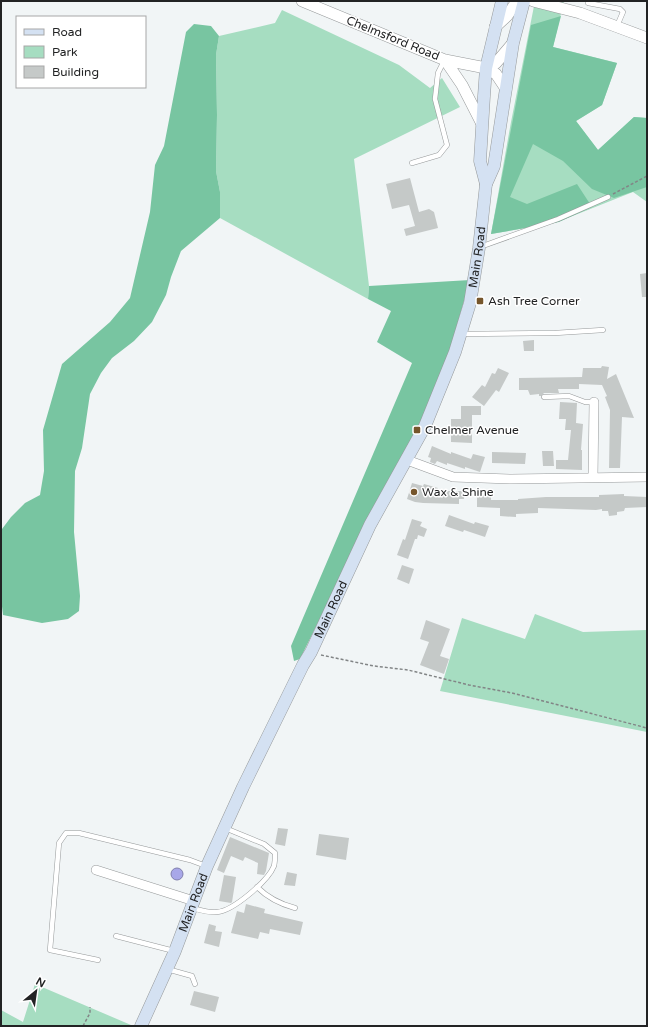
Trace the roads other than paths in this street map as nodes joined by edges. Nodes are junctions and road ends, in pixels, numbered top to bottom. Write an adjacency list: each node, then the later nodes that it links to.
1 (302, 1): 11 (street, Chelmsford Road)
2 (502, 1): 7 (main road, Main Road)
3 (521, 1): 7 (street)
4 (524, 1): 10 (main road, Main Road)
5 (534, 1): 8 (street)
6 (588, 3): 8 (lane)
7 (496, 27): 12 (main road, Main Road)
8 (617, 27): 9 (street)
9 (647, 38)
10 (513, 43): 12 (street); 13 (main road, Main Road)
11 (445, 60): 12 (street, Chelmsford Road); 14 (street); 15 (lane)
12 (486, 68): 13 (street); 14 (main road, Main Road)
13 (506, 89): 16 (main road, Main Road)
14 (482, 124): 16 (main road, Main Road)
15 (412, 163)
16 (486, 184): 18 (main road, Main Road)
17 (608, 196): 18 (lane)
18 (479, 248): 20 (main road, Main Road)
19 (603, 330): 20 (lane)
20 (461, 334): 23 (main road, Main Road)
21 (544, 397): 22 (lane)
22 (594, 402): 25 (street)
23 (406, 460): 25 (street); 26 (main road, Main Road)
24 (647, 477): 25 (street)
25 (593, 478)
26 (225, 828): 27 (main road, Main Road); 29 (lane)
27 (208, 866): 30 (main road, Main Road); 34 (lane)
28 (96, 870): 30 (street)
29 (257, 886): 30 (lane); 31 (lane)
30 (193, 904): 33 (main road, Main Road)
31 (295, 908)
32 (116, 936): 33 (lane)
33 (175, 951): 35 (main road, Main Road)
34 (98, 960)
35 (167, 969): 36 (lane); 37 (main road, Main Road)
36 (195, 984)
37 (141, 1026)

